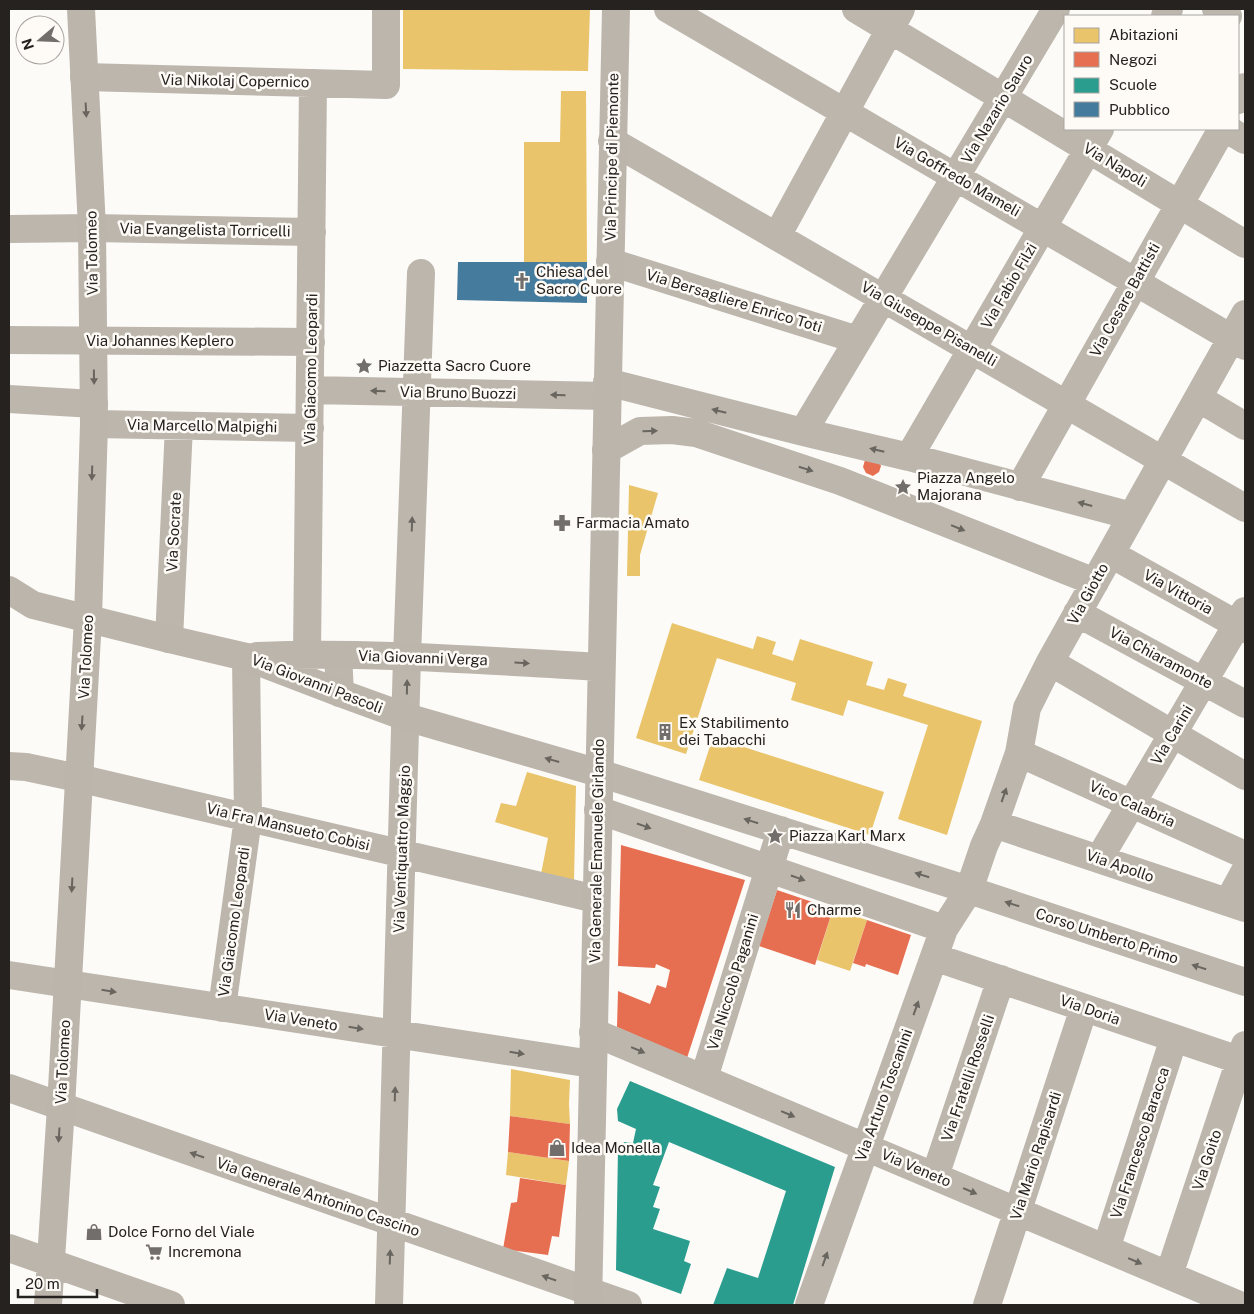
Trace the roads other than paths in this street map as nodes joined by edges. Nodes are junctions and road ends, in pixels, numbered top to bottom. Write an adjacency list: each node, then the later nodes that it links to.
1 (81, 9): 8 (street, Via Tolomeo)
2 (386, 9): 9 (street, Via Nikolaj Copernico)
3 (616, 9): 19 (street, Via Principe di Piemonte)
4 (856, 9): 7 (street, Via Napoli)
5 (683, 12): 13 (street, Via Goffredo Mameli)
6 (1051, 17): 11 (street, Via Nazario Sauro)
7 (896, 19): 11 (street, Via Napoli); 13 (street)
8 (84, 77): 9 (street, Via Nikolaj Copernico); 25 (street, Via Tolomeo, one-way to 25)
9 (314, 83): 26 (street, Via Giacomo Leopardi)
10 (1245, 87): 12 (street)
11 (1003, 98): 14 (street, Via Napoli); 21 (street, Via Nazario Sauro)
12 (1239, 98)
13 (845, 112): 21 (street, Via Goffredo Mameli); 27 (street)
14 (1064, 125)
15 (1074, 130): 18 (street, Via Napoli)
16 (1221, 130): 22 (street, Via Cesare Battisti)
17 (1229, 130): 20 (street)
18 (1094, 139): 22 (street, Via Napoli); 23 (street, Via Fabio Filzi)
19 (612, 140): 27 (street, Via Giuseppe Pisanelli); 29 (street, Via Principe di Piemonte)
20 (1245, 140)
21 (956, 177): 23 (street, Via Goffredo Mameli); 32 (street, Via Nazario Sauro)
22 (1179, 204): 28 (street, Via Napoli); 31 (street, Via Cesare Battisti)
23 (1042, 227): 31 (street, Via Goffredo Mameli); 39 (street, Via Fabio Filzi)
24 (9, 228): 25 (street, Via Evangelista Torricelli)
25 (92, 228): 26 (street, Via Evangelista Torricelli); 36 (street, Via Tolomeo)
26 (312, 232): 37 (street, Via Giacomo Leopardi)
27 (777, 236): 32 (street, Via Giuseppe Pisanelli)
28 (1245, 244)
29 (610, 262): 35 (street, Via Bersagliere Enrico Toti); 40 (street, Via Principe di Piemonte)
30 (420, 273): 42 (street, Via Ventiquattro Maggio)
31 (1136, 282): 38 (street, Via Goffredo Mameli); 45 (street, Via Cesare Battisti)
32 (884, 298): 35 (street, Via Nazario Sauro); 39 (street, Via Giuseppe Pisanelli)
33 (1245, 314): 38 (street, Via Giotto)
34 (9, 340): 36 (street, Via Johannes Keplero)
35 (858, 340): 47 (street, Via Nazario Sauro)
36 (93, 341): 37 (street, Via Johannes Keplero); 46 (street, Via Tolomeo, one-way to 46)
37 (311, 342): 41 (street, Via Giacomo Leopardi)
38 (1238, 342): 43 (street, Via Giotto)
39 (972, 349): 45 (street, Via Giuseppe Pisanelli); 52 (street, Via Fabio Filzi)
40 (607, 389): 42 (street, Via Bruno Buozzi, one-way to 42); 47 (street, Via Bruno Buozzi, one-way to 40); 51 (street, Via Generale Emanuele Girlando)
41 (310, 390): 42 (street, Via Bruno Buozzi, one-way to 41); 50 (street, Via Giacomo Leopardi)
42 (416, 392): 68 (street, Via Ventiquattro Maggio, one-way to 42)
43 (1198, 398): 49 (street); 53 (street, Via Giotto)
44 (9, 399): 46 (street, Via Marcello Malpighi)
45 (1067, 404): 53 (street, Via Giuseppe Pisanelli); 54 (street, Via Cesare Battisti)
46 (94, 414): 48 (street, Via Marcello Malpighi); 62 (street, Via Tolomeo, one-way to 62)
47 (808, 423): 52 (street, Via Bruno Buozzi, one-way to 47)
48 (179, 426): 50 (street, Via Marcello Malpighi); 64 (street, Via Socrate)
49 (1245, 426)
50 (310, 428): 65 (street, Via Giacomo Leopardi)
51 (606, 450): 58 (street, one-way to 58); 70 (street, Via Generale Emanuele Girlando)
52 (913, 450): 54 (street, Via Bruno Buozzi)
53 (1163, 461): 55 (street, Via Giuseppe Pisanelli); 56 (street, Via Giotto)
54 (1025, 479): 56 (street, Via Bruno Buozzi, one-way to 54)
55 (1245, 508)
56 (1132, 516): 57 (street, Via Giotto)
57 (1111, 554): 58 (street, Via Giotto); 63 (street, Via Vittoria)
58 (1095, 582): 61 (street, Via Giotto)
59 (9, 590): 60 (street, Via Giovanni Pascoli)
60 (21, 607): 62 (street, Via Giovanni Pascoli)
61 (1077, 613): 69 (street, Via Giotto); 71 (street, Via Chiaramonte)
62 (88, 618): 64 (street, Via Giovanni Pascoli); 80 (street, Via Tolomeo, one-way to 80)
63 (1243, 622): 71 (street, Via Carini)
64 (169, 639): 67 (street, Via Giovanni Pascoli)
65 (307, 654): 66 (street, Via Giovanni Verga); 67 (street, Via Giovanni Verga)
66 (338, 655): 68 (street, Via Giovanni Verga); 72 (street)
67 (246, 657): 72 (street, Via Giovanni Pascoli); 83 (street, Via Giacomo Leopardi)
68 (407, 657): 70 (street, Via Giovanni Verga, one-way to 70); 74 (street, Via Ventiquattro Maggio, one-way to 68)
69 (1050, 662): 75 (street); 76 (street, Via Giotto)
70 (601, 667): 78 (street, Via Generale Emanuele Girlando)
71 (1204, 681): 73 (street, Via Chiaramonte); 75 (street, Via Carini)
72 (340, 693): 74 (street, Via Giovanni Pascoli)
73 (1245, 704)
74 (406, 717): 78 (street, Via Giovanni Pascoli, one-way to 74); 86 (street, Via Ventiquattro Maggio)
75 (1173, 734): 79 (street); 81 (street, Via Carini)
76 (1019, 752): 81 (street, Vico Calabria); 84 (street, Via Giotto, one-way to 76)
77 (9, 766): 80 (street, Via Fra Mansueto Cobisi)
78 (599, 773): 82 (street, Via Generale Emanuele Girlando); 85 (street, Corso Umberto Primo, one-way to 78)
79 (1245, 776)
80 (78, 778): 83 (street, Via Fra Mansueto Cobisi); 99 (street, Via Tolomeo, one-way to 99)
81 (1132, 804): 87 (street, Vico Calabria); 88 (street, Via Carini)
82 (598, 810): 90 (street, one-way to 90); 92 (street, Via Generale Emanuele Girlando)
83 (248, 818): 86 (street, Via Fra Mansueto Cobisi); 100 (street, Via Giacomo Leopardi)
84 (994, 824): 88 (street, Via Apollo); 91 (street, Via Giotto)
85 (780, 830): 90 (street, Via Niccolò Paganini); 91 (street, Corso Umberto Primo, one-way to 85)
86 (402, 854): 92 (street, Via Fra Mansueto Cobisi); 103 (street, Via Ventiquattro Maggio)
87 (1245, 855)
88 (1099, 859): 93 (street, Via Apollo)
89 (1245, 871): 93 (street)
90 (766, 877): 94 (street, one-way to 94); 107 (street, Via Niccolò Paganini)
91 (969, 890): 94 (street, Via Arturo Toscanini); 98 (street, Corso Umberto Primo, one-way to 91)
92 (596, 899): 102 (street, Via Generale Emanuele Girlando)
93 (1236, 905)
94 (944, 928): 95 (street, Via Arturo Toscanini)
95 (934, 956): 97 (street, Via Doria); 110 (street, Via Arturo Toscanini, one-way to 95)
96 (9, 975): 99 (street, Via Veneto)
97 (1001, 980): 101 (street, Via Doria); 111 (street, Via Fratelli Rosselli)
98 (1245, 982)
99 (67, 985): 100 (street, Via Veneto, one-way to 100); 109 (street, Via Tolomeo)
100 (222, 1008): 103 (street, Via Veneto, one-way to 103)
101 (1084, 1008): 104 (street, Via Doria); 112 (street, Via Mario Rapisardi)
102 (593, 1032): 106 (street, Via Generale Emanuele Girlando); 107 (street, Via Veneto, one-way to 107)
103 (396, 1034): 106 (street, Via Veneto, one-way to 106); 113 (street, Via Ventiquattro Maggio, one-way to 103)
104 (1174, 1038): 105 (street, Via Doria); 115 (street, Via Francesco Baracca)
105 (1244, 1056): 117 (street, Via Goito)
106 (592, 1064): 119 (street, Via Generale Emanuele Girlando)
107 (704, 1078): 110 (street, Via Veneto, one-way to 110)
108 (9, 1088): 109 (street, Via Generale Antonino Cascino)
109 (61, 1107): 113 (street, Via Generale Antonino Cascino, one-way to 109); 116 (street, Via Tolomeo, one-way to 116)
110 (865, 1147): 111 (street, Via Veneto); 124 (street, Via Arturo Toscanini, one-way to 110)
111 (935, 1176): 112 (street, Via Veneto, one-way to 112)
112 (1018, 1212): 115 (street, Via Veneto); 125 (street, Via Mario Rapisardi)
113 (391, 1223): 119 (street, Via Generale Antonino Cascino, one-way to 113); 122 (street, Via Ventiquattro Maggio, one-way to 113)
114 (9, 1248): 116 (street)
115 (1106, 1249): 117 (street, Via Veneto, one-way to 117)
116 (50, 1262): 120 (street, Via Tolomeo); 121 (street)
117 (1169, 1275): 126 (street, Via Veneto)
118 (1245, 1296): 126 (street)
119 (588, 1298): 123 (street, Via Generale Antonino Cascino)
120 (48, 1305)
121 (171, 1305)
122 (389, 1305)
123 (628, 1305)
124 (809, 1305)
125 (987, 1305)
126 (1240, 1305)

